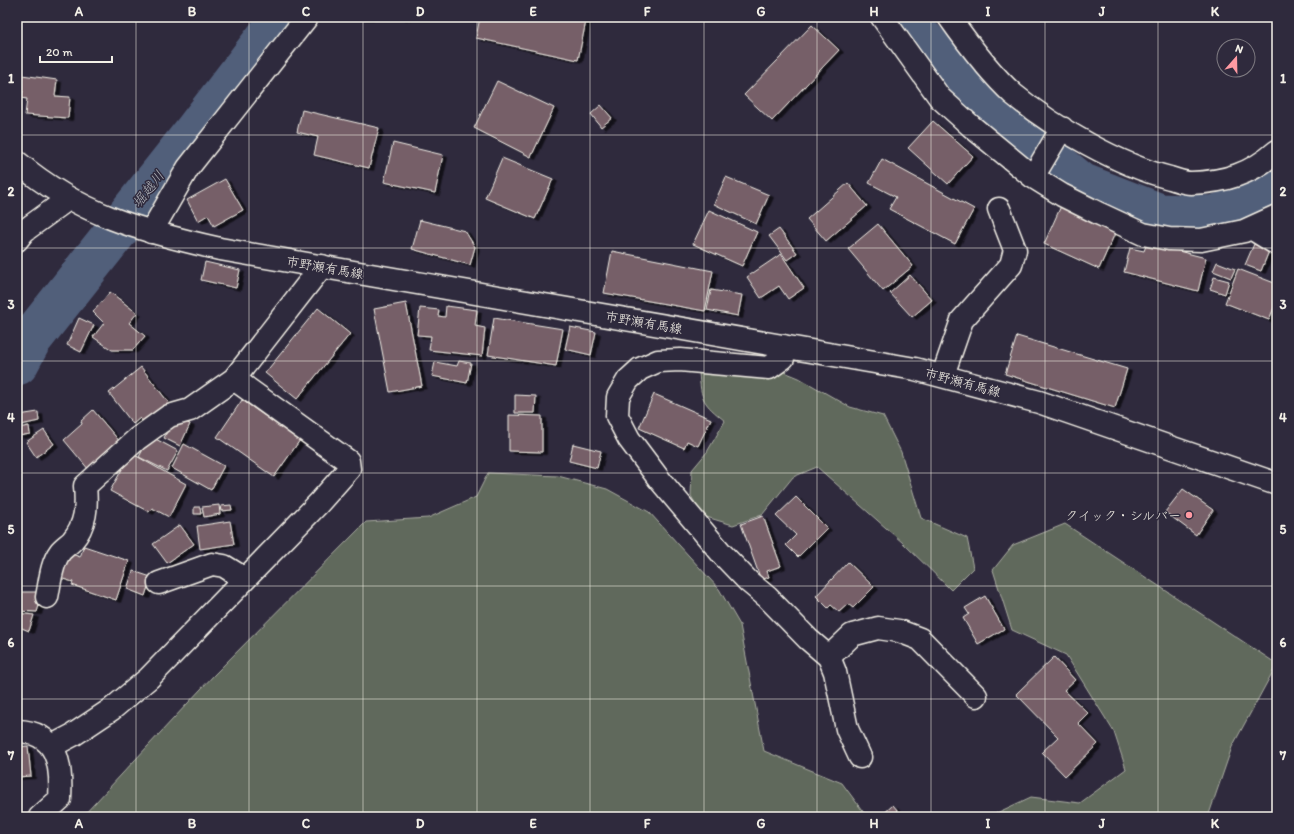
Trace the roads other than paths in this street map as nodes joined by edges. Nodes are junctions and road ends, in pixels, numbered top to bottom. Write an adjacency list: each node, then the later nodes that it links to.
1 (307, 17): 12 (street)
2 (882, 17): 7 (street)
3 (949, 17): 4 (street)
4 (1059, 132): 5 (street); 7 (street)
5 (1277, 151)
6 (17, 162): 8 (street, 市野瀬有馬線)
7 (1035, 173): 11 (street)
8 (68, 199): 12 (street, 市野瀬有馬線); 13 (street)
9 (999, 209): 17 (street)
10 (1277, 216): 11 (street)
11 (1251, 228): 14 (street)
12 (141, 229): 15 (street, 市野瀬有馬線)
13 (17, 240)
14 (1277, 244)
15 (322, 266): 16 (street, 市野瀬有馬線); 18 (street)
16 (783, 346): 17 (street, 市野瀬有馬線); 23 (street)
17 (943, 375): 19 (street, 市野瀬有馬線)
18 (234, 379): 20 (street); 22 (street)
19 (1277, 484)
20 (245, 580): 21 (street); 26 (street)
21 (159, 583)
22 (47, 597)
23 (830, 657): 24 (street); 27 (street)
24 (976, 696)
25 (17, 731): 26 (street)
26 (52, 746): 28 (street)
27 (860, 757)
28 (40, 817)

